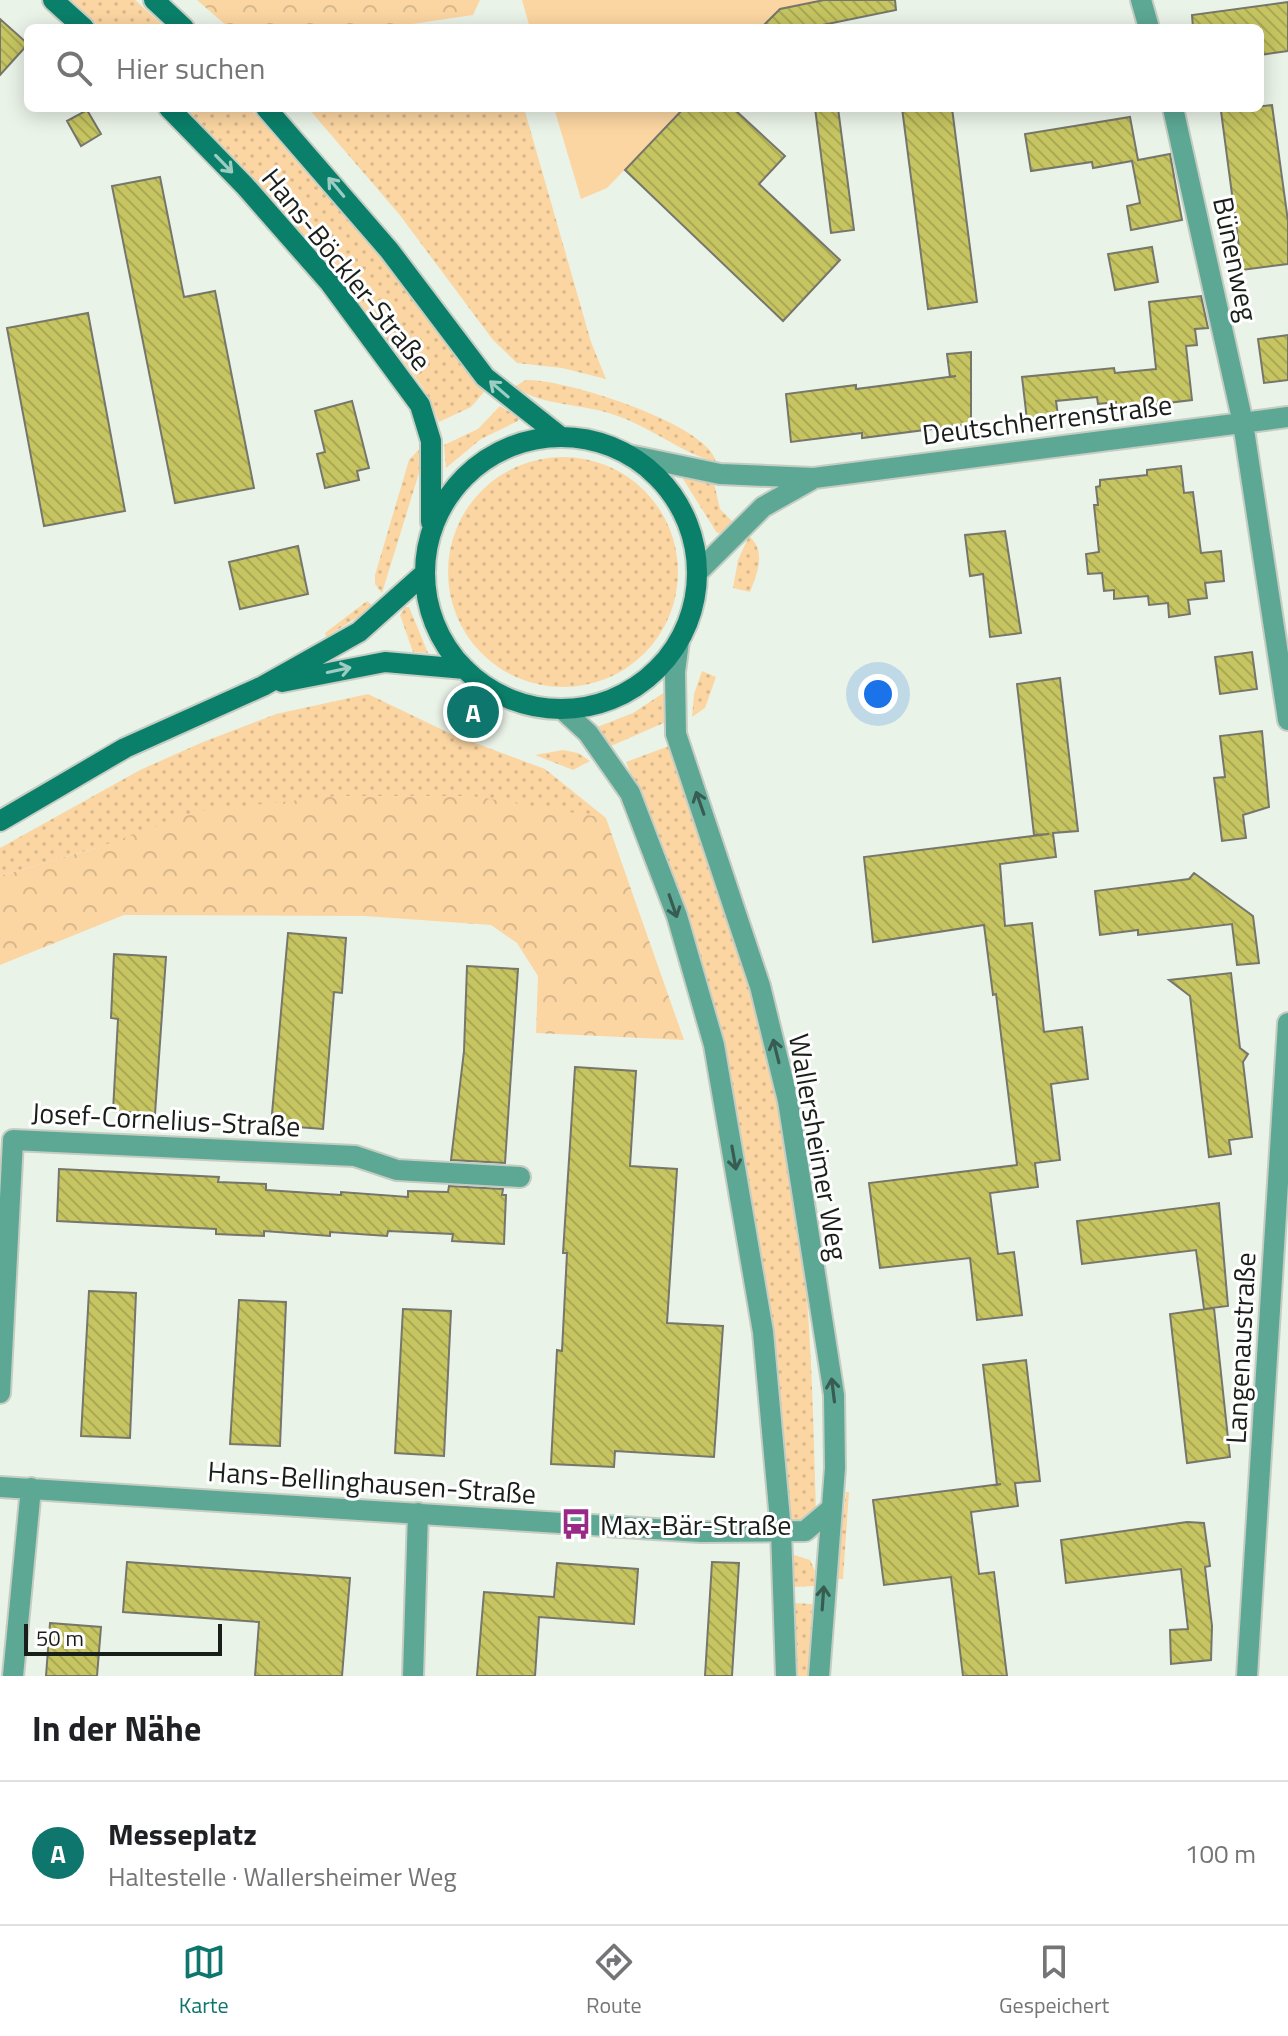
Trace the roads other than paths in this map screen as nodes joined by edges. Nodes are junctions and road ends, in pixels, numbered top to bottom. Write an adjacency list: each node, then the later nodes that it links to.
1 (53, 0): 4 (main road)
2 (154, 0): 5 (main road)
3 (1141, 0): 6 (street)
4 (80, 24)
5 (180, 24)
6 (1148, 24)
7 (173, 112): 15 (main road, Hans-Böckler-Straße, one-way to 15)
8 (269, 112): 12 (main road, Hans-Böckler-Straße, one-way to 8)
9 (1174, 112): 11 (street, Bünenweg)
10 (1288, 417): 11 (street, Deutschherrenstraße)
11 (1243, 423): 14 (street, Deutschherrenstraße); 22 (street)
12 (561, 437): 13 (main road, Wallersheimer Weg); 15 (main road, Wallersheimer Weg)
13 (629, 455): 14 (street, Deutschherrenstraße); 17 (main road, Wallersheimer Weg)
14 (814, 478): 17 (street, Deutschherrenstraße)
15 (430, 538): 16 (main road, Wallersheimer Weg)
16 (425, 573): 19 (main road, Wallersheimer Weg); 20 (main road)
17 (697, 573): 18 (main road, Wallersheimer Weg)
18 (679, 641): 21 (main road, Wallersheimer Weg); 29 (street, Wallersheimer Weg, one-way to 18)
19 (465, 669): 20 (main road, one-way to 19); 21 (main road, Wallersheimer Weg)
20 (263, 686): 23 (main road)
21 (562, 709): 31 (street, one-way to 31)
22 (1288, 720)
23 (0, 821)
24 (1288, 1023): 36 (street, Langenaustraße)
25 (520, 1177): 26 (street, Josef-Cornelius-Straße)
26 (0, 1393)
27 (0, 1487): 28 (street, Hans-Bellinghausen-Straße)
28 (31, 1488): 30 (street, Hans-Bellinghausen-Straße); 32 (street)
29 (830, 1510): 31 (street, Hans-Bellinghausen-Straße); 35 (street, Wallersheimer Weg, one-way to 29)
30 (418, 1513): 31 (street, Hans-Bellinghausen-Straße); 33 (street)
31 (781, 1531): 34 (street)
32 (13, 1676)
33 (413, 1676)
34 (786, 1676)
35 (819, 1676)
36 (1247, 1676)

